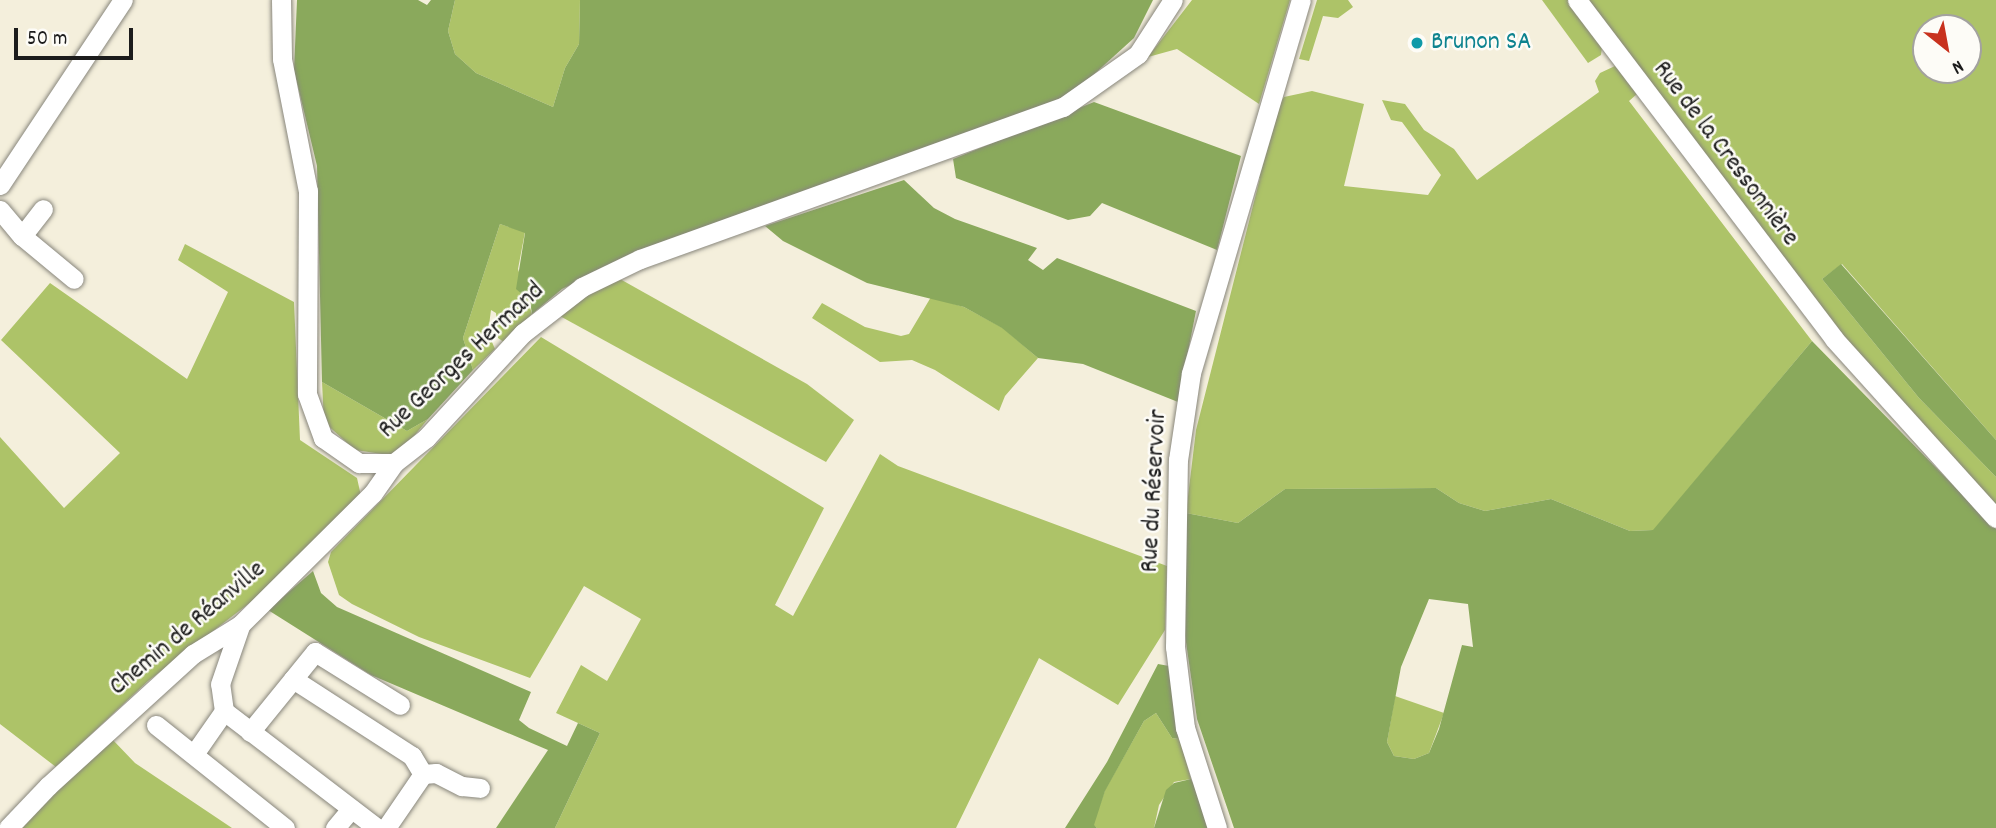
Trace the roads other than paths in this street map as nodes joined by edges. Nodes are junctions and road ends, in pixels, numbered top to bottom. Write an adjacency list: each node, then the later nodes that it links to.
1 (123, 0): 6 (street)
2 (281, 0): 11 (street, Rue Georges Hermand)
3 (1173, 0): 11 (street, Rue Georges Hermand)
4 (1301, 0): 28 (street, Rue du Réservoir)
5 (1577, 0): 12 (street, Rue de la Cressonnière)
6 (0, 185)
7 (43, 209): 9 (street)
8 (0, 210): 9 (street)
9 (22, 236): 10 (street)
10 (74, 279)
11 (394, 463): 13 (street, Chemin de Réanville)
12 (1996, 517)
13 (240, 625): 16 (street); 23 (street, Chemin de Réanville)
14 (293, 679): 15 (street); 18 (street); 20 (street)
15 (400, 705)
16 (224, 711): 18 (street); 19 (street)
17 (156, 725): 19 (street)
18 (250, 732): 22 (street)
19 (194, 754): 24 (street)
20 (423, 774): 21 (street); 27 (street)
21 (480, 788)
22 (351, 809): 25 (street); 26 (street)
23 (8, 828)
24 (285, 828)
25 (335, 828)
26 (377, 828)
27 (386, 828)
28 (1217, 828)

